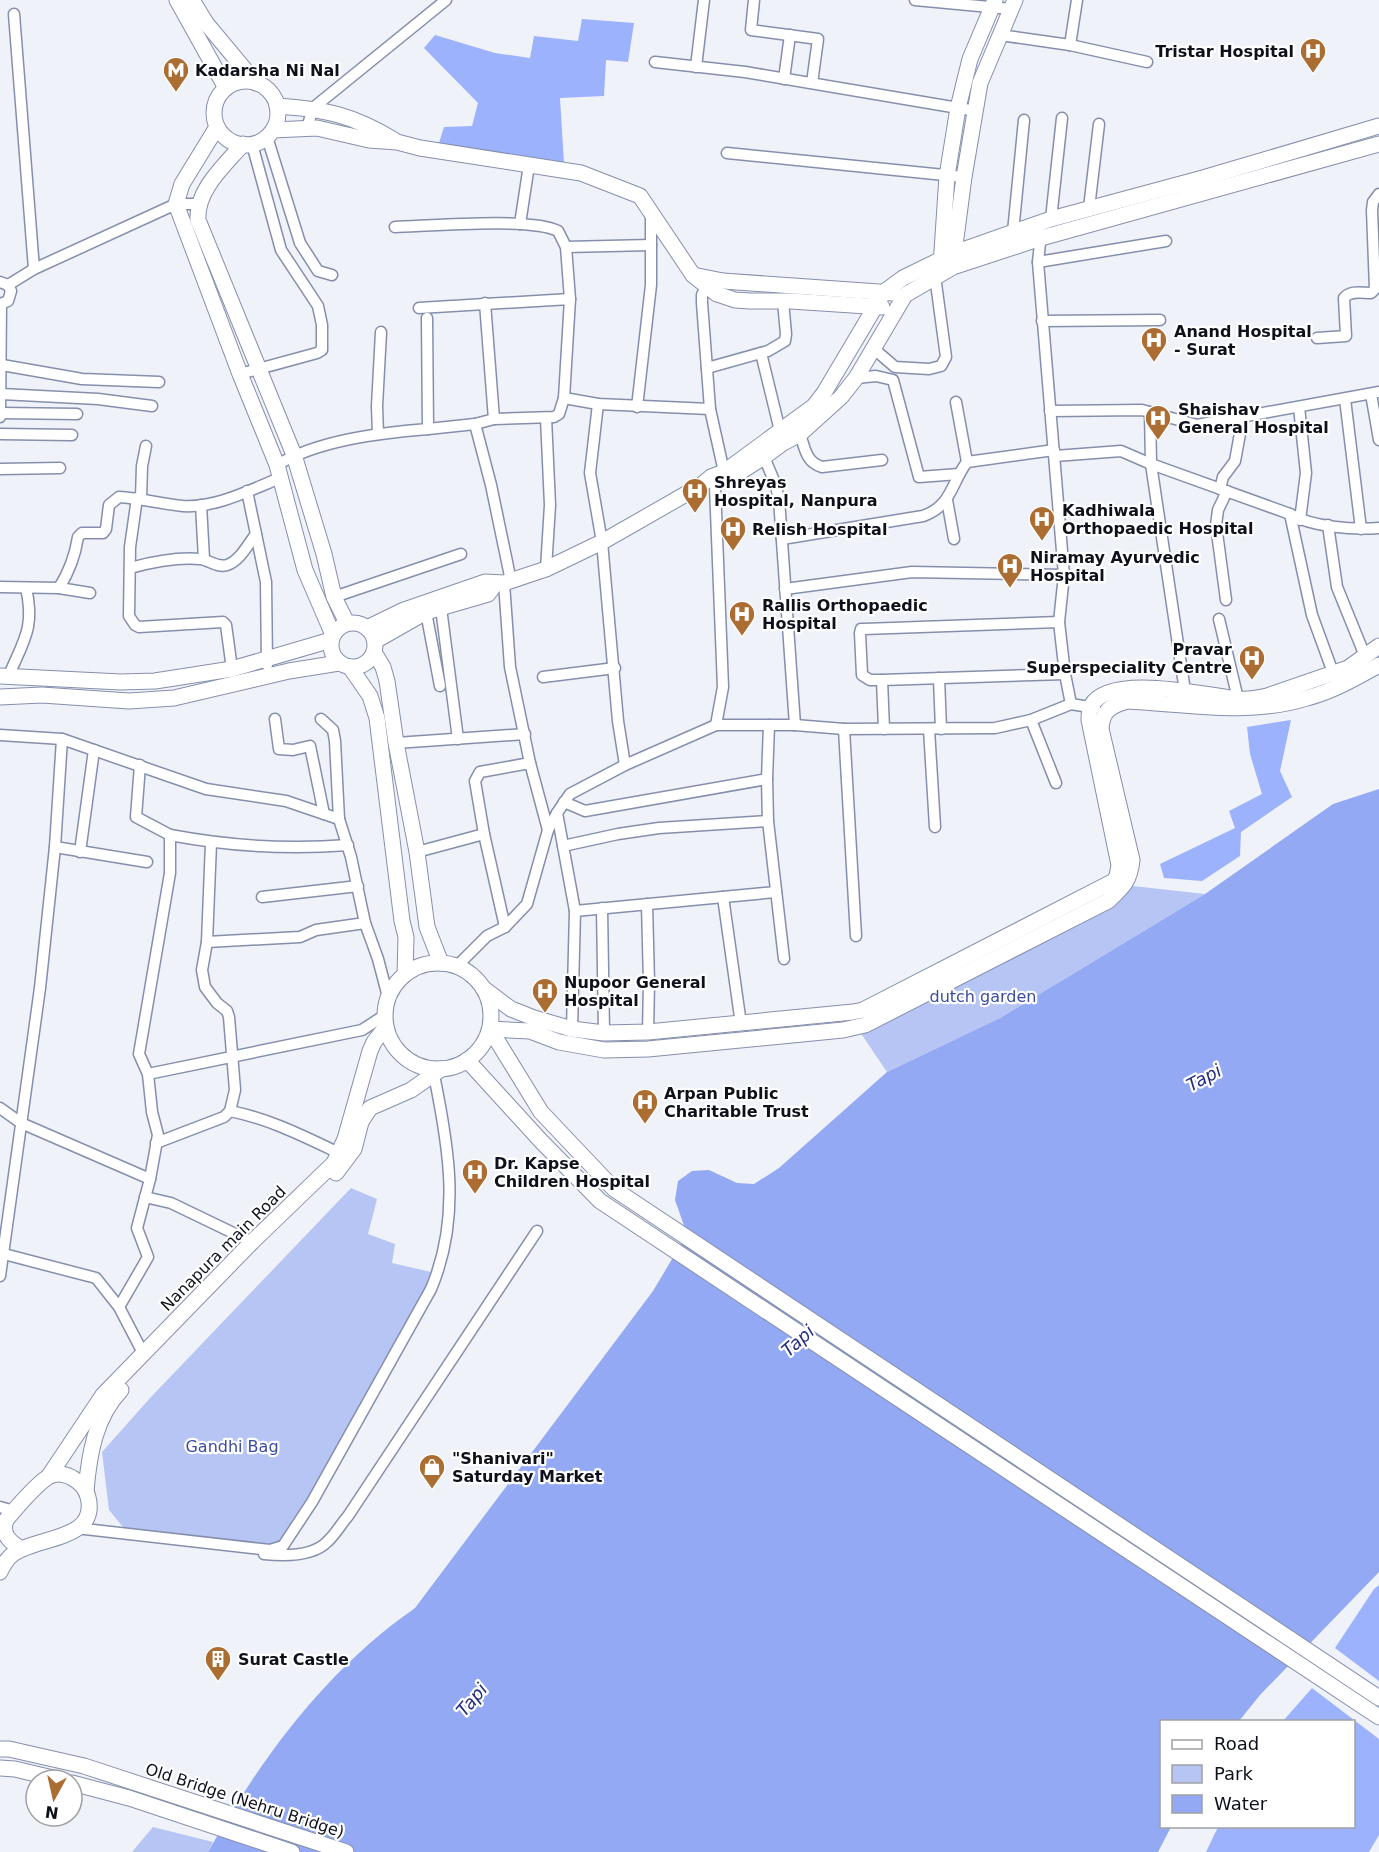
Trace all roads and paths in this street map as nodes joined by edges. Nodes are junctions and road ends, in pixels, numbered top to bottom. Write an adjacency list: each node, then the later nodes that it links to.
1 (177, 0): 20 (main road)
2 (192, 0): 18 (main road)
3 (446, 0): 22 (street)
4 (704, 0): 16 (street)
5 (754, 0): 11 (street)
6 (915, 0): 8 (street)
7 (1077, 0): 13 (street)
8 (994, 4): 9 (street); 23 (main road)
9 (1013, 5): 12 (main road)
10 (14, 14): 56 (street)
11 (790, 35): 17 (street); 19 (street)
12 (1000, 35): 13 (street); 24 (main road)
13 (1070, 45): 15 (street)
14 (656, 62): 16 (street)
15 (1147, 62)
16 (696, 67): 17 (street)
17 (784, 79): 19 (street)
18 (255, 83): 20 (main road); 21 (main road)
19 (813, 83): 23 (street)
20 (226, 88): 29 (main road)
21 (277, 106): 22 (main road); 31 (main road)
22 (313, 108): 30 (street); 32 (main road)
23 (958, 108): 24 (street); 37 (main road)
24 (976, 111): 38 (main road)
25 (1062, 118): 45 (street)
26 (1024, 120): 48 (street)
27 (1099, 124): 42 (street)
28 (1379, 126): 42 (main road)
29 (217, 127): 33 (main road); 40 (main road)
30 (307, 129): 31 (main road); 32 (main road)
31 (270, 133): 33 (main road); 57 (street)
32 (397, 142): 36 (main road)
33 (247, 144): 41 (main road); 78 (street)
34 (1379, 144): 49 (main road)
35 (727, 153): 37 (street)
36 (528, 165): 43 (main road); 46 (street)
37 (947, 176): 38 (street); 55 (main road)
38 (964, 177): 44 (main road)
39 (1379, 194): 72 (street)
40 (176, 204): 41 (street); 56 (street); 79 (main road)
41 (198, 204): 78 (main road)
42 (1089, 208): 45 (main road)
43 (651, 212): 52 (street); 58 (main road)
44 (959, 219): 51 (main road); 55 (main road)
45 (1047, 220): 48 (main road); 49 (street)
46 (520, 224): 47 (street); 53 (street)
47 (395, 227)
48 (1013, 232): 51 (main road)
49 (1041, 238): 54 (street); 55 (main road)
50 (1166, 241): 54 (street)
51 (979, 244): 55 (main road)
52 (651, 245): 53 (street); 90 (street)
53 (566, 247): 61 (street)
54 (1038, 261): 70 (street)
55 (945, 266): 60 (main road); 63 (main road); 76 (street)
56 (34, 268): 59 (street)
57 (332, 275)
58 (707, 282): 60 (main road); 62 (main road); 77 (street)
59 (4, 284): 65 (street)
60 (884, 292): 63 (main road); 66 (main road)
61 (570, 299): 64 (street); 85 (street)
62 (783, 301): 66 (main road); 74 (street)
63 (901, 302): 66 (main road); 73 (main road)
64 (485, 303): 67 (street); 100 (street)
65 (1, 304): 75 (street)
66 (876, 306): 107 (main road)
67 (419, 308)
68 (427, 318): 102 (street)
69 (1160, 320): 70 (street)
70 (1042, 321): 93 (street)
71 (381, 332): 104 (street)
72 (1317, 338)
73 (873, 348): 76 (street); 80 (main road)
74 (761, 354): 77 (street); 107 (street)
75 (2, 365): 82 (street); 84 (street)
76 (896, 367): 81 (street)
77 (707, 368): 92 (street)
78 (258, 370): 79 (street); 111 (main road)
79 (240, 374): 118 (main road)
80 (856, 378): 81 (street); 105 (main road)
81 (888, 378): 120 (street)
82 (159, 382)
83 (1375, 393): 86 (street); 108 (street)
84 (1, 394): 89 (street); 95 (street)
85 (564, 398): 88 (street); 99 (street)
86 (1345, 399): 91 (street); 130 (street)
87 (956, 402): 114 (street)
88 (598, 404): 90 (street); 134 (street)
89 (152, 406)
90 (637, 407): 92 (street)
91 (1299, 407): 98 (street); 127 (street)
92 (710, 409): 119 (street)
93 (1050, 411): 94 (street); 110 (street)
94 (1150, 412): 98 (street); 115 (street)
95 (1, 413): 96 (street); 97 (street)
96 (77, 414)
97 (0, 417)
98 (1243, 417): 122 (street)
99 (546, 418): 100 (street); 138 (street)
100 (494, 420): 101 (street)
101 (475, 424): 102 (street); 140 (street)
102 (428, 429): 104 (street)
103 (0, 434): 106 (street)
104 (378, 434): 111 (street)
105 (800, 434): 107 (main road); 113 (street)
106 (72, 435)
107 (782, 437): 112 (main road); 119 (main road)
108 (1379, 440)
109 (146, 446): 124 (street)
110 (1055, 453): 114 (street); 115 (street); 139 (street)
111 (294, 455): 118 (street); 146 (main road)
112 (764, 457): 121 (main road); 132 (street)
113 (882, 460)
114 (968, 462): 120 (street)
115 (1151, 464): 122 (street); 170 (street)
116 (0, 468): 117 (street)
117 (60, 468)
118 (278, 472): 123 (street); 153 (main road)
119 (724, 472): 121 (main road)
120 (959, 474): 125 (street)
121 (707, 486): 134 (main road); 178 (street)
122 (1223, 490): 127 (street); 147 (street)
123 (248, 491): 126 (street); 131 (street)
124 (139, 498): 126 (street); 137 (street); 143 (street)
125 (947, 500): 132 (street); 133 (street)
126 (201, 505): 136 (street)
127 (1295, 517): 128 (street); 168 (street)
128 (1328, 525): 130 (street); 156 (street)
129 (1379, 528): 130 (street)
130 (1361, 529)
131 (256, 534): 136 (street); 157 (street)
132 (782, 539): 144 (street)
133 (954, 539)
134 (602, 542): 138 (main road); 160 (street)
135 (461, 554): 146 (street)
136 (204, 559): 137 (street)
137 (130, 568): 161 (street)
138 (546, 569): 140 (main road)
139 (1064, 574): 144 (street); 151 (street)
140 (504, 582): 148 (main road); 154 (main road); 185 (street)
141 (0, 587): 142 (street)
142 (26, 588): 143 (street); 163 (street)
143 (59, 588): 145 (street)
144 (785, 589): 180 (street)
145 (90, 593)
146 (334, 597): 152 (main road)
147 (1226, 600)
148 (441, 608): 149 (main road); 188 (street)
149 (426, 612): 154 (main road); 169 (street)
150 (1219, 619): 172 (street)
151 (1059, 622): 162 (street); 167 (street)
152 (347, 623): 153 (main road); 154 (main road)
153 (332, 638): 157 (main road); 158 (main road)
154 (372, 640): 158 (main road); 189 (main road)
155 (1379, 646): 156 (main road)
156 (1365, 656): 168 (main road)
157 (267, 659): 161 (main road); 164 (street)
158 (345, 665): 164 (main road); 225 (main road)
159 (1379, 665): 168 (main road)
160 (615, 668): 165 (street); 193 (street)
161 (232, 669): 163 (main road)
162 (1065, 674): 166 (street); 173 (street)
163 (5, 675)
164 (267, 676): 171 (main road)
165 (543, 677)
166 (939, 678): 167 (street); 184 (street)
167 (882, 680): 182 (street)
168 (1335, 680): 172 (main road); 174 (main road)
169 (440, 686)
170 (1185, 691): 172 (main road); 174 (main road)
171 (0, 697)
172 (1238, 699)
173 (1071, 704): 174 (street); 177 (street)
174 (1097, 710): 229 (main road); 230 (main road)
175 (275, 719): 198 (street)
176 (321, 719): 199 (street)
177 (1030, 720): 184 (street); 195 (street)
178 (717, 724): 179 (street); 193 (street)
179 (770, 725): 180 (street); 194 (street)
180 (795, 725): 181 (street)
181 (844, 729): 182 (street); 221 (street)
182 (884, 729): 183 (street)
183 (930, 729): 184 (street); 201 (street)
184 (941, 729)
185 (525, 734): 188 (street); 191 (street)
186 (0, 735): 187 (street)
187 (62, 739): 190 (street); 208 (street)
188 (458, 739): 189 (street)
189 (396, 743): 210 (main road)
190 (94, 750): 192 (street); 209 (street)
191 (530, 763): 202 (street); 203 (street)
192 (140, 765): 198 (street); 204 (street)
193 (625, 765): 196 (street)
194 (767, 779): 196 (street); 200 (street)
195 (1056, 783)
196 (564, 802): 197 (street)
197 (557, 813): 202 (street); 207 (street)
198 (324, 814): 199 (street)
199 (339, 819): 206 (street)
200 (768, 821): 207 (street); 213 (street)
201 (935, 827)
202 (548, 830): 220 (street)
203 (484, 834): 210 (street); 220 (street)
204 (170, 835): 205 (street); 237 (street)
205 (211, 843): 206 (street); 222 (street)
206 (348, 845): 212 (street)
207 (563, 846): 218 (street)
208 (55, 847): 209 (street); 240 (street)
209 (80, 852): 211 (street)
210 (417, 852): 224 (main road)
211 (147, 862)
212 (358, 886): 214 (street); 219 (street)
213 (776, 892): 215 (street); 223 (street)
214 (262, 897)
215 (723, 897): 216 (street); 229 (street)
216 (647, 904): 217 (street); 232 (street)
217 (602, 908): 218 (street); 233 (street)
218 (575, 911): 231 (street)
219 (365, 923): 222 (street); 227 (street)
220 (505, 927): 224 (street)
221 (856, 936)
222 (207, 942): 234 (street)
223 (784, 959)
224 (449, 964): 225 (main road); 226 (main road)
225 (405, 974): 227 (main road)
226 (483, 988): 230 (main road); 231 (main road)
227 (388, 997): 228 (main road)
228 (386, 1021): 234 (street); 236 (main road); 242 (main road, Nanapura main Road)
229 (741, 1024): 232 (main road)
230 (490, 1029): 235 (main road); 258 (main road)
231 (572, 1029): 233 (main road)
232 (648, 1032): 233 (main road)
233 (604, 1033)
234 (234, 1056): 237 (street); 239 (street)
235 (467, 1060): 236 (main road); 259 (main road)
236 (437, 1072): 252 (main road, Nanapura main Road); 255 (street)
237 (148, 1074): 241 (street)
238 (0, 1108): 240 (street)
239 (230, 1111): 241 (street); 242 (street)
240 (21, 1123): 243 (street); 247 (street)
241 (156, 1143): 243 (street)
242 (339, 1153): 246 (main road, Nanapura main Road)
243 (150, 1179): 244 (street)
244 (145, 1197): 246 (street); 249 (street)
245 (537, 1231): 255 (street)
246 (252, 1242): 250 (main road, Nanapura main Road)
247 (4, 1254): 248 (street); 249 (street)
248 (0, 1276)
249 (119, 1307): 250 (street)
250 (143, 1353): 251 (main road, Nanapura main Road)
251 (50, 1476): 252 (main road); 253 (main road)
252 (86, 1491): 255 (main road)
253 (7, 1509): 254 (main road)
254 (2, 1529): 256 (main road)
255 (71, 1531): 256 (main road)
256 (22, 1549): 257 (main road)
257 (0, 1572)
258 (1379, 1698)
259 (1379, 1717)
260 (0, 1749): 265 (main road, Old Bridge (Nehru Bridge))
261 (0, 1768): 262 (main road)
262 (24, 1771)
263 (84, 1786): 264 (main road, Old Bridge (Nehru Bridge))
264 (292, 1852)
265 (346, 1852)

